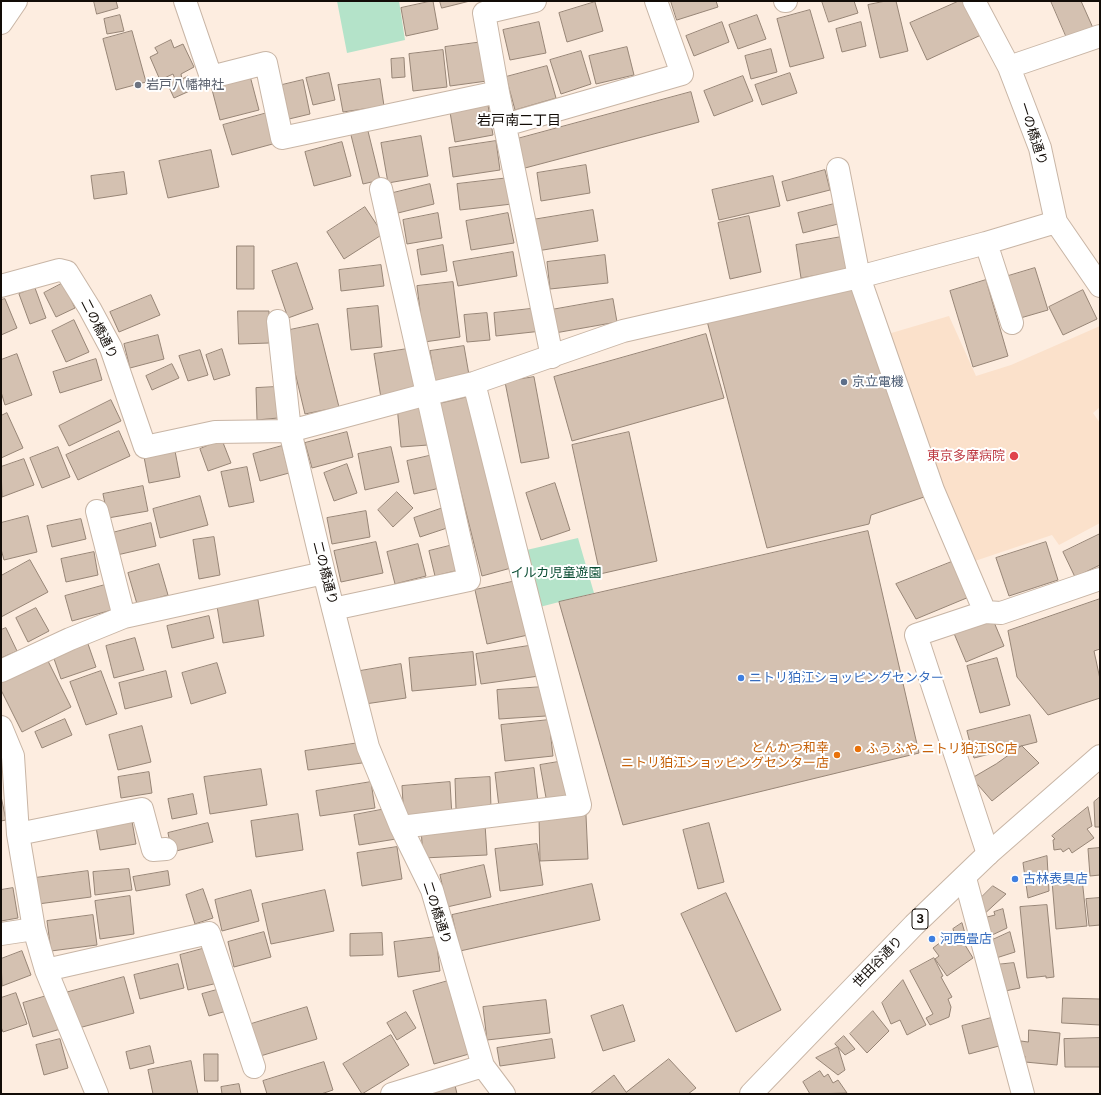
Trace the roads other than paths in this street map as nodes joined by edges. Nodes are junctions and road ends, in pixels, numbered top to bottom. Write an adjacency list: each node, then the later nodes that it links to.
1 (16, 1): 7 (street)
2 (185, 1): 10 (street)
3 (535, 1): 6 (street)
4 (656, 1): 11 (street)
5 (974, 1): 9 (street, 一の橋通り)
6 (482, 7): 10 (street)
7 (1, 23)
8 (1100, 36): 9 (street)
9 (1009, 68): 14 (street, 一の橋通り)
10 (498, 92): 11 (street)
11 (505, 125): 21 (street)
12 (838, 170): 16 (street)
13 (381, 189): 23 (street)
14 (1056, 222): 15 (street); 18 (street, 一の橋通り)
15 (986, 243): 16 (street); 20 (street)
16 (859, 277): 21 (street); 29 (street)
17 (1, 286): 24 (street, 二の橋通り)
18 (1100, 286)
19 (278, 321): 24 (street)
20 (1012, 323)
21 (552, 357): 22 (street)
22 (474, 382): 23 (street); 34 (street)
23 (428, 394): 24 (street); 28 (street)
24 (290, 431): 26 (street, 二の橋通り)
25 (97, 511): 30 (street)
26 (324, 573): 28 (street, 二の橋通り); 30 (street)
27 (1100, 579): 29 (street)
28 (333, 609): 34 (street, 二の橋通り)
29 (985, 612): 37 (street)
30 (124, 617): 31 (street)
31 (1, 671)
32 (1, 727): 35 (street)
33 (1100, 756): 37 (street, 世田谷通り / 3)
34 (401, 827): 42 (street, 二の橋通り)
35 (18, 834): 36 (street); 39 (street)
36 (166, 849)
37 (988, 854): 38 (street, 世田谷通り / 3)
38 (965, 878): 47 (street, 世田谷通り / 3); 48 (street)
39 (34, 929): 40 (street); 41 (street)
40 (1, 934)
41 (46, 970): 43 (street); 44 (street)
42 (483, 1066): 45 (street); 46 (street, 二の橋通り)
43 (254, 1067)
44 (97, 1094)
45 (392, 1094)
46 (504, 1094)
47 (751, 1094)
48 (1023, 1094)

